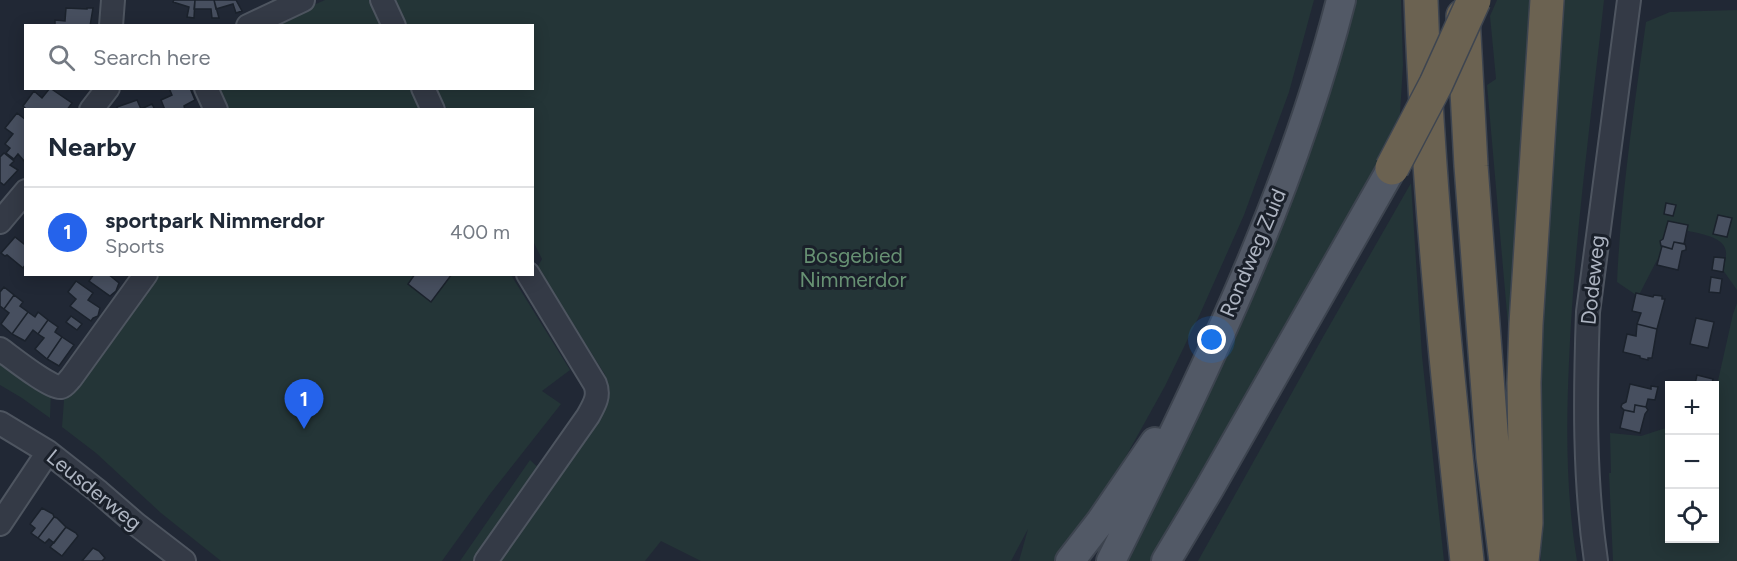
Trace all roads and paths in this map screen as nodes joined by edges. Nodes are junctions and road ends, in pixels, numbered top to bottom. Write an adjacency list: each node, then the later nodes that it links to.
1 (113, 0): 10 (street)
2 (303, 0): 11 (street)
3 (382, 0): 12 (street)
4 (1341, 0): 25 (main road, Rondweg Zuid)
5 (1421, 0): 36 (highway)
6 (1462, 0): 37 (highway)
7 (1474, 0): 19 (highway, bridge)
8 (1547, 0): 38 (highway)
9 (1629, 0): 39 (street, Dodeweg)
10 (111, 24)
11 (252, 24)
12 (393, 24)
13 (107, 90): 16 (street)
14 (207, 90): 17 (street)
15 (424, 90): 18 (street)
16 (93, 108)
17 (215, 108)
18 (432, 108)
19 (1392, 168): 28 (main road)
20 (24, 193): 21 (street)
21 (0, 222)
22 (145, 276): 24 (street)
23 (529, 276): 31 (street)
24 (0, 349)
25 (1197, 384): 32 (main road); 33 (main road, Rondweg Zuid)
26 (0, 423): 27 (street, Leusderweg)
27 (48, 452): 29 (street); 30 (street, Leusderweg)
28 (1209, 489): 34 (main road); 35 (main road)
29 (0, 524)
30 (184, 561)
31 (486, 561)
32 (1070, 561)
33 (1111, 561)
34 (1166, 561)
35 (1178, 561)
36 (1467, 561)
37 (1506, 561)
38 (1522, 561)
39 (1596, 561)

